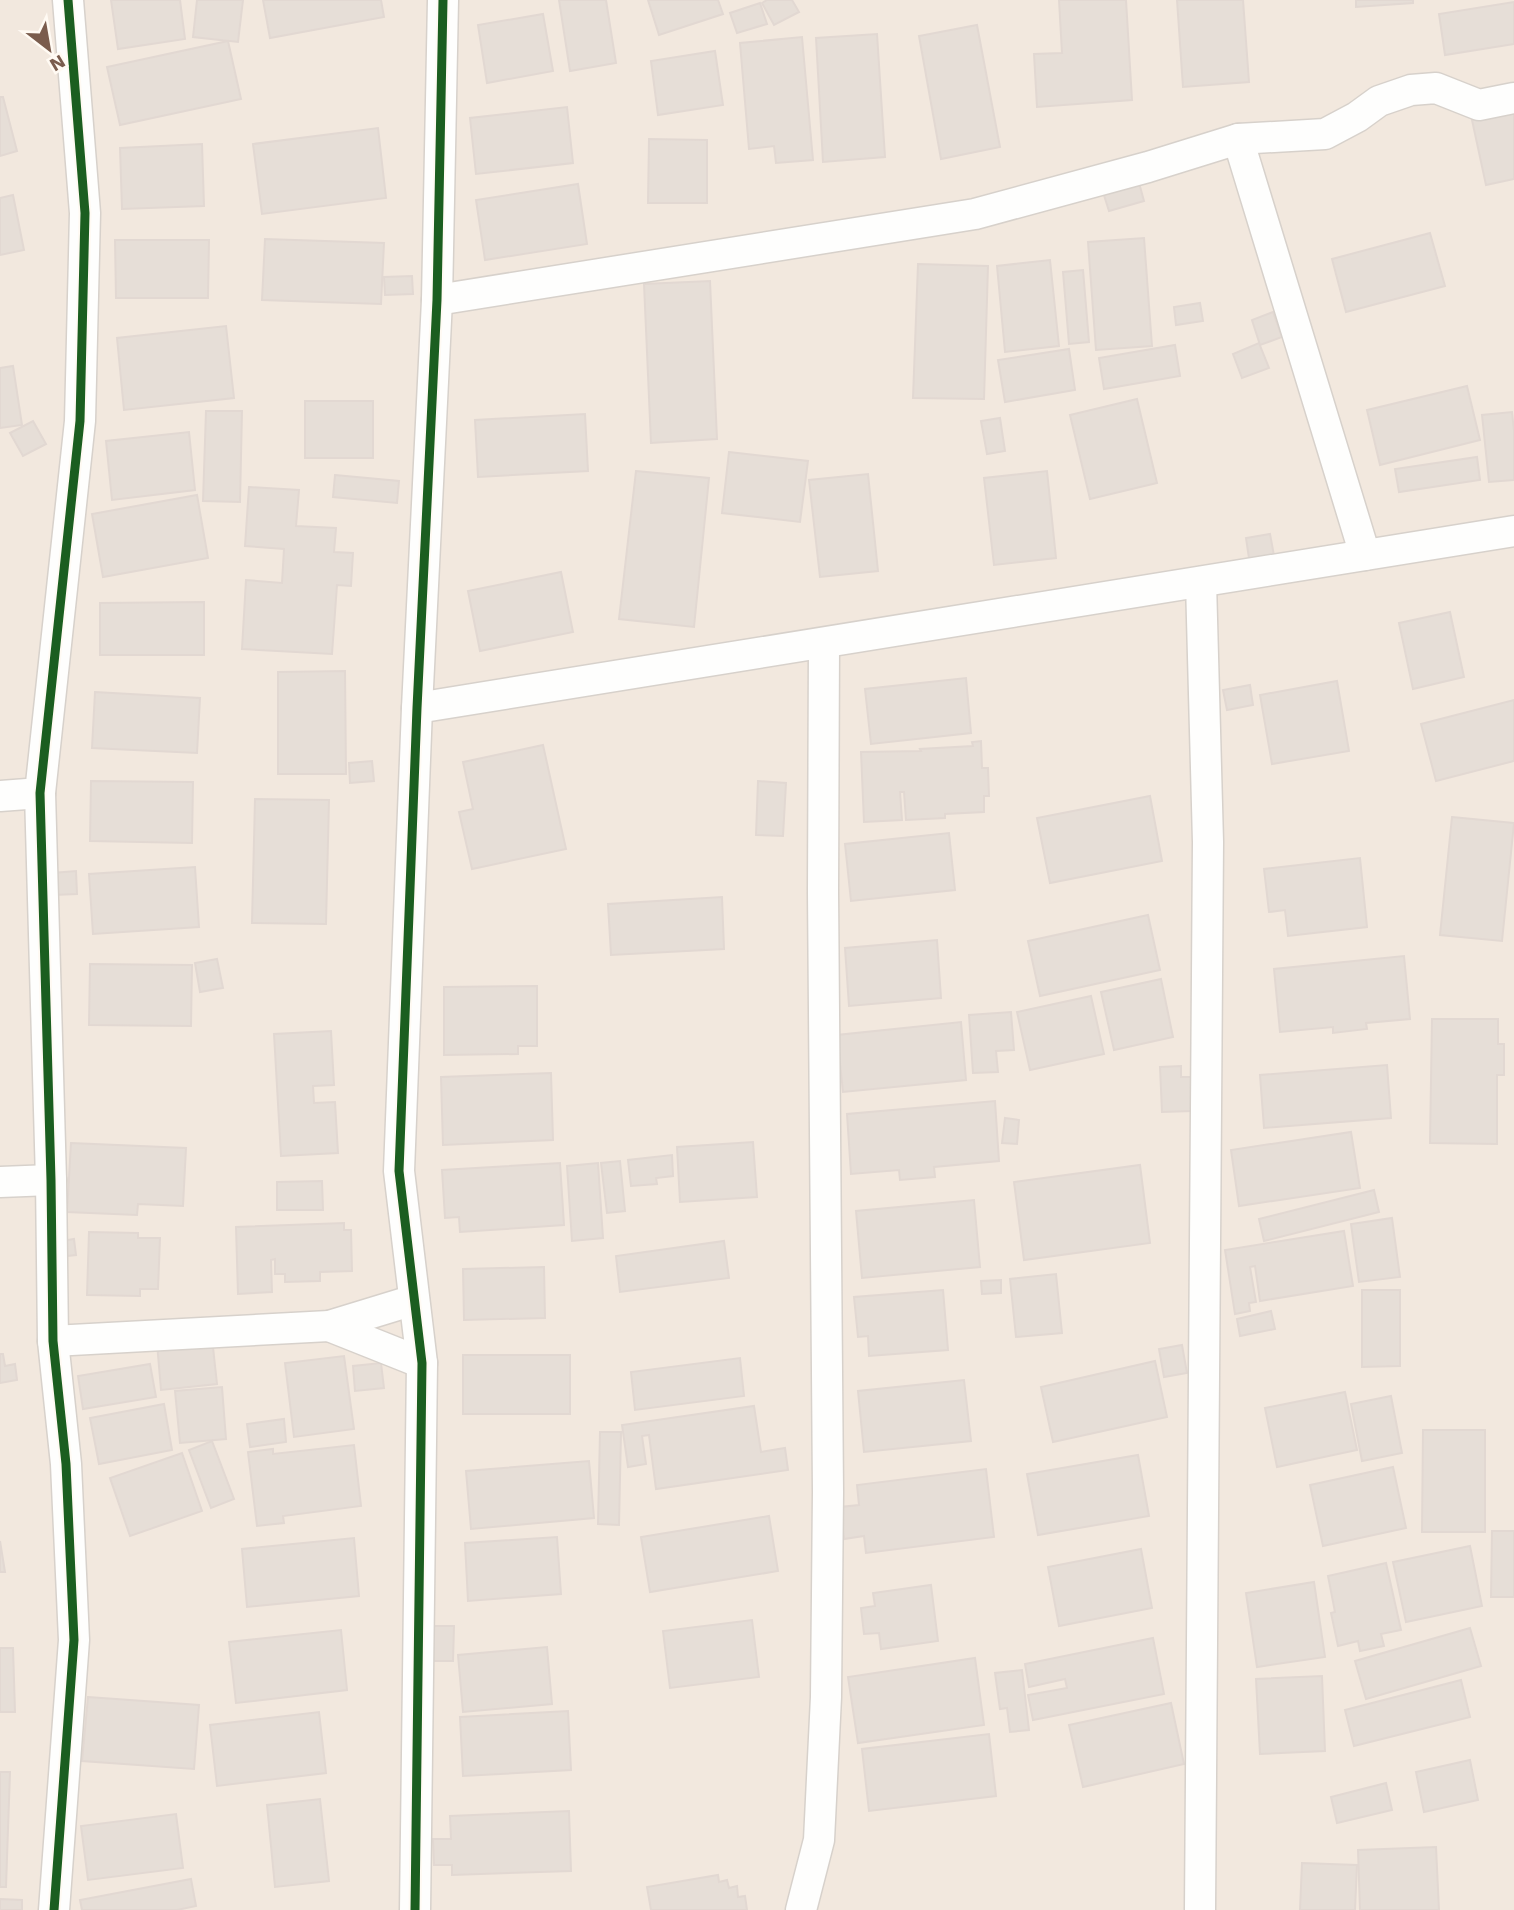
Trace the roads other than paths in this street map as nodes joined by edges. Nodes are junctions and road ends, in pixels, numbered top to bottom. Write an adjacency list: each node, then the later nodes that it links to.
1 (68, 0): 11 (street)
2 (443, 0): 5 (street)
3 (1514, 98): 4 (street)
4 (1238, 139): 5 (street); 7 (street)
5 (438, 300): 10 (street)
6 (1514, 531): 7 (street)
7 (1365, 555): 8 (street)
8 (1201, 582): 9 (street); 22 (street)
9 (824, 643): 10 (street); 21 (street)
10 (416, 708): 15 (street)
11 (40, 793): 12 (street); 13 (street)
12 (0, 796)
13 (51, 1180): 14 (street); 17 (street)
14 (0, 1182)
15 (414, 1300): 16 (street); 18 (street)
16 (329, 1326): 17 (street); 18 (street)
17 (53, 1341): 19 (street)
18 (422, 1363): 20 (street)
19 (54, 1910)
20 (415, 1910)
21 (801, 1910)
22 (1200, 1910)

